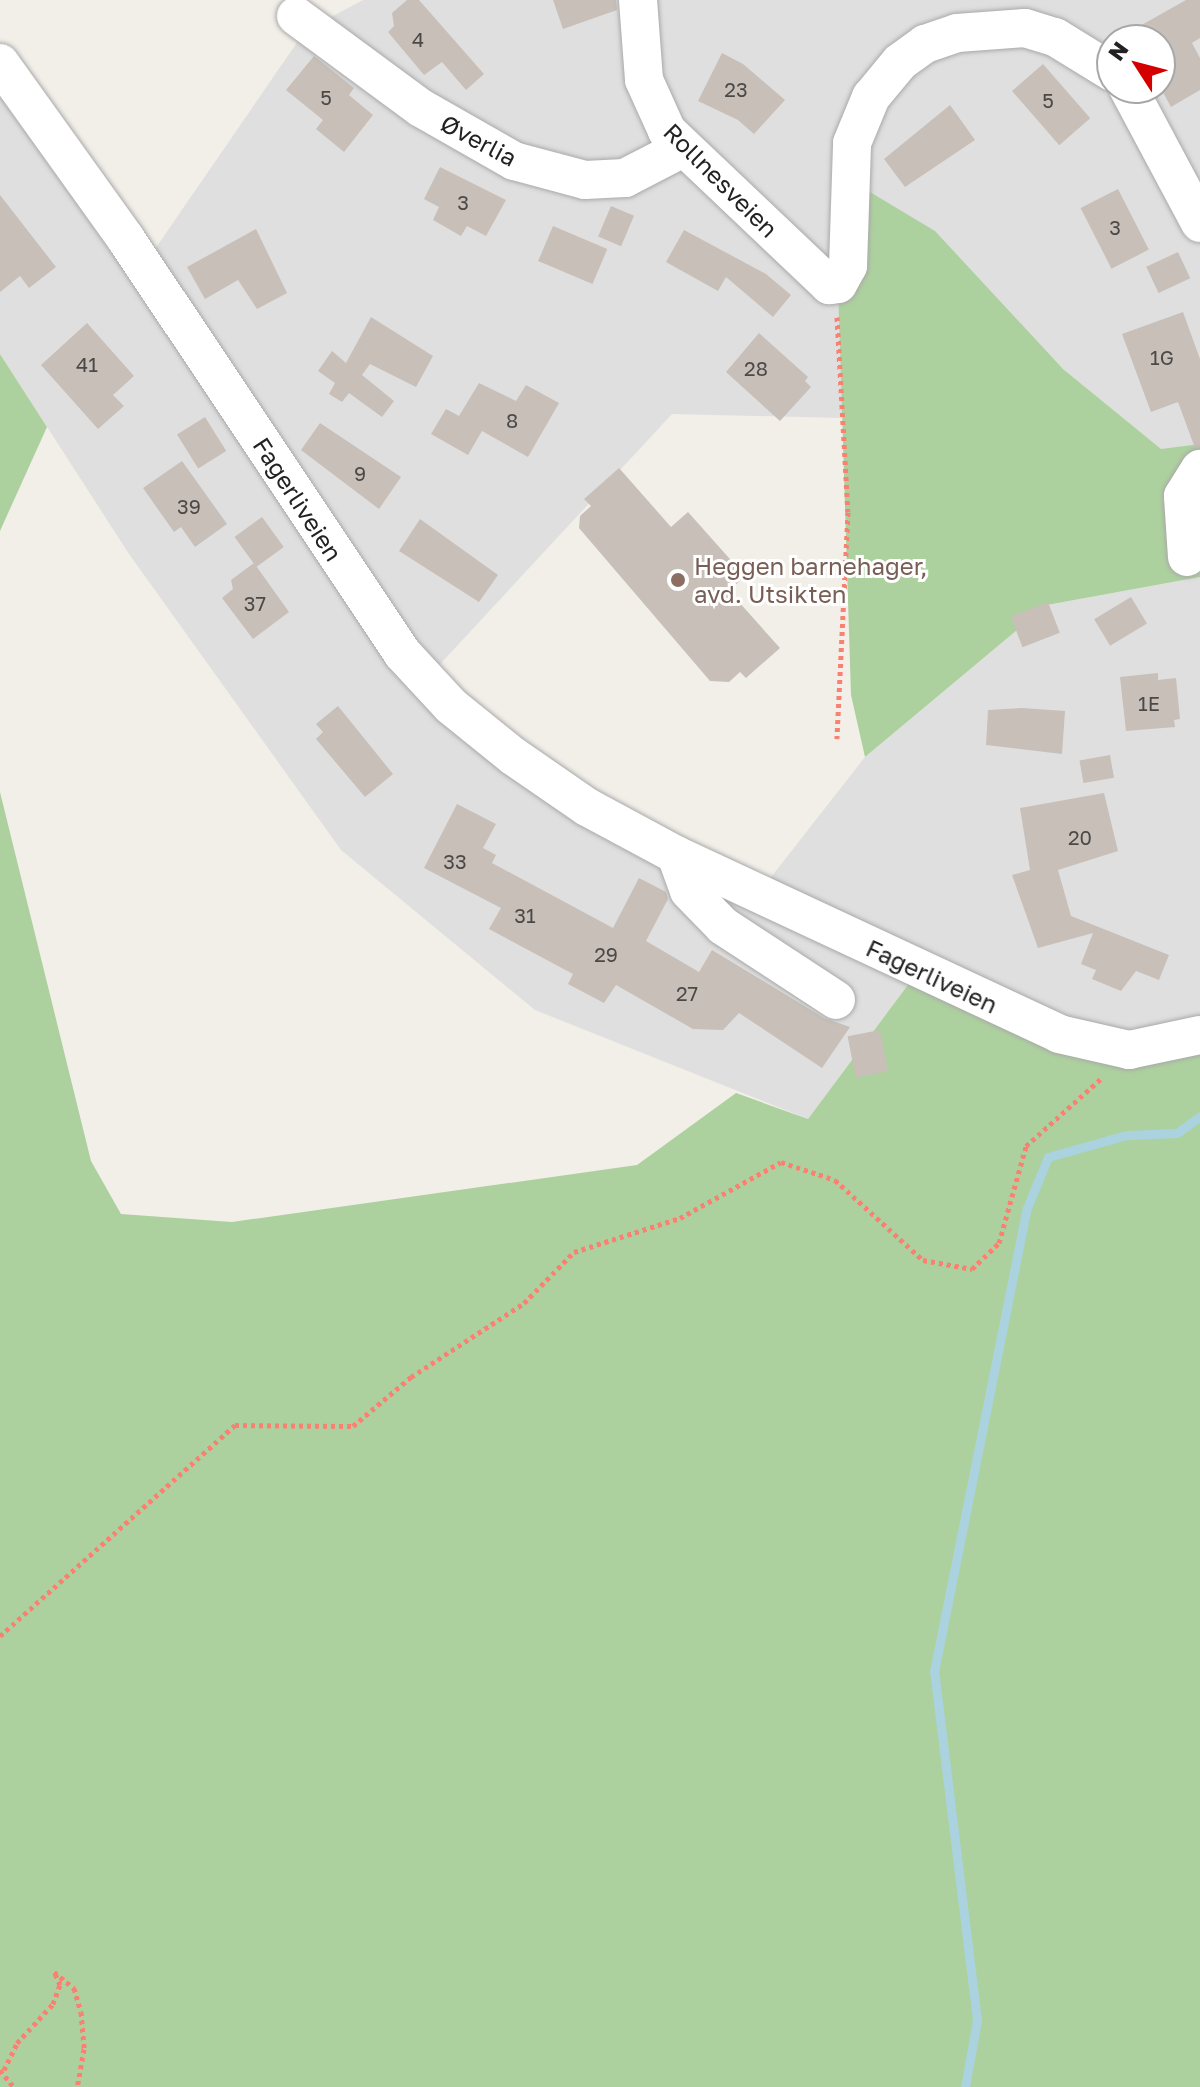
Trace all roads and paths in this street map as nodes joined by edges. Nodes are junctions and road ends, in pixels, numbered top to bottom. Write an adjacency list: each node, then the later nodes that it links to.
1 (638, 0): 6 (street, Rollnesveien)
2 (296, 16): 6 (street, Øverlia)
3 (1096, 62): 8 (street)
4 (0, 63): 12 (street, Fagerliveien)
5 (1137, 104): 7 (street)
6 (683, 148): 8 (street, Rollnesveien)
7 (1200, 223)
8 (838, 284): 11 (path)
9 (1200, 469): 10 (street)
10 (1187, 557)
11 (837, 739)
12 (676, 855): 13 (street); 15 (street, Fagerliveien)
13 (836, 1000)
14 (1200, 1035): 15 (street, Fagerliveien)
15 (1129, 1050): 16 (path)
16 (0, 1636)
17 (2, 2070): 18 (path); 19 (path)
18 (14, 2087)
19 (77, 2087)

